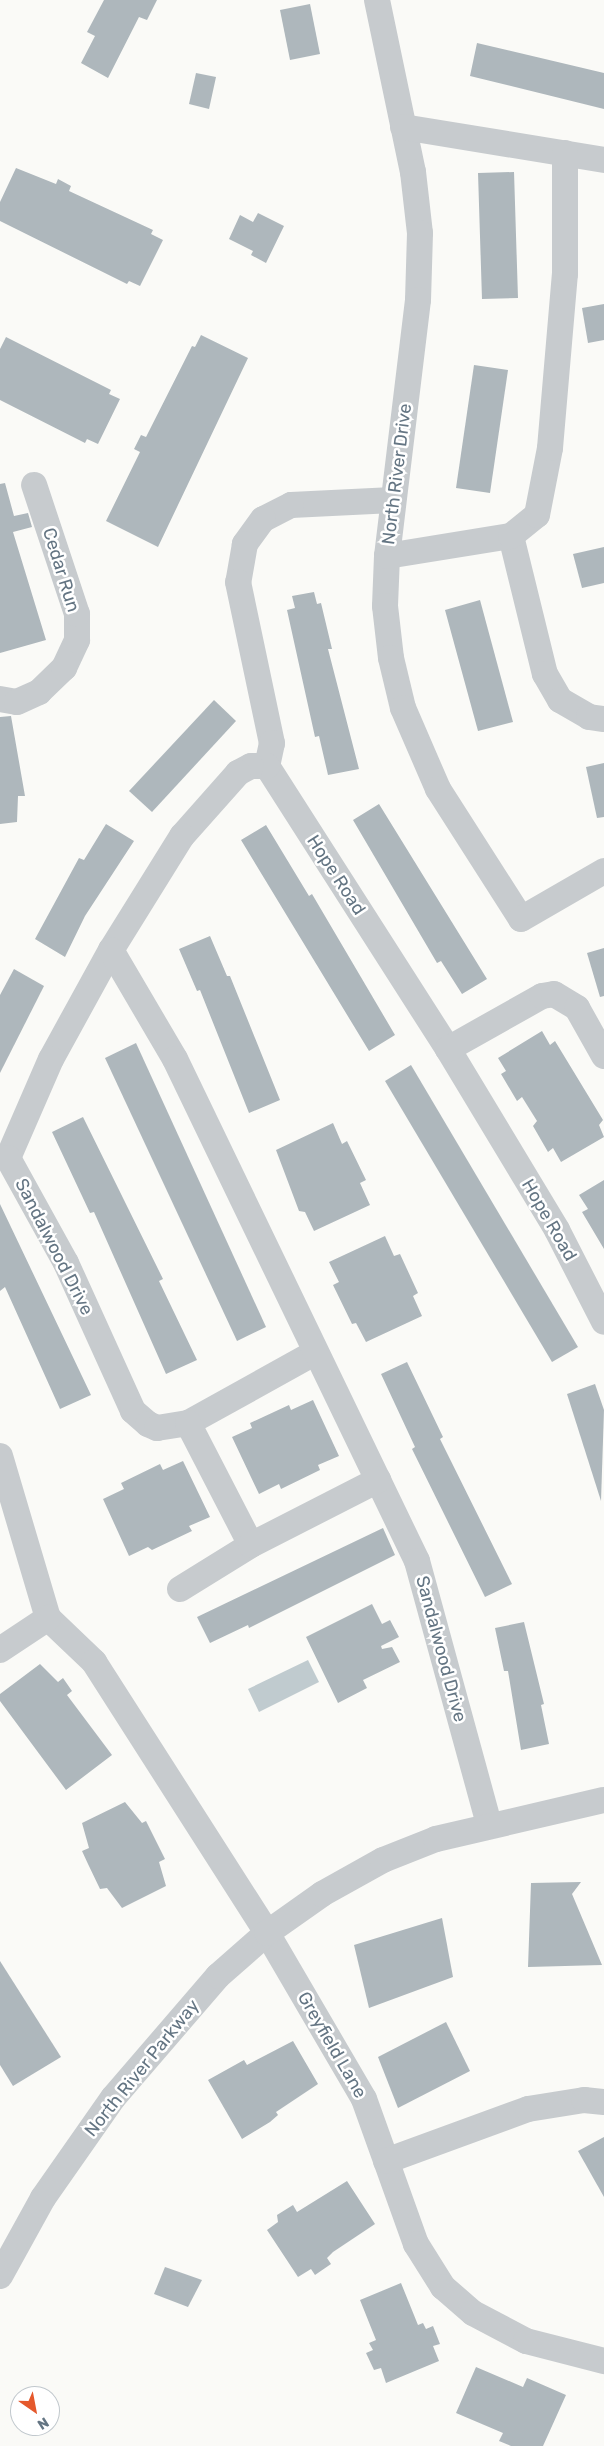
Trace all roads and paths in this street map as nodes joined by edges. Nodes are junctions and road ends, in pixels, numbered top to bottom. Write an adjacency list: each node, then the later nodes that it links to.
1 (377, 0): 2 (street, North River Drive)
2 (403, 127): 3 (street); 6 (street, North River Drive)
3 (564, 153): 4 (street); 7 (street)
4 (604, 160)
5 (34, 485): 9 (street, Cedar Run)
6 (393, 500): 8 (street, North River Drive); 11 (street)
7 (511, 536): 8 (street); 10 (street)
8 (387, 556): 12 (street, North River Drive)
9 (0, 699)
10 (604, 719)
11 (266, 766): 13 (street, Sandalwood Drive); 16 (street, Hope Road)
12 (604, 871)
13 (111, 950): 19 (street, Sandalwood Drive); 20 (street, Sandalwood Drive)
14 (577, 1008): 15 (street); 16 (street); 17 (street)
15 (604, 1018)
16 (448, 1049): 18 (street, Hope Road)
17 (604, 1056)
18 (604, 1322)
19 (316, 1352): 20 (street, Sandalwood Drive); 22 (street, Sandalwood Drive)
20 (188, 1422): 23 (street)
21 (0, 1456): 25 (street)
22 (378, 1480): 23 (street); 28 (street, Sandalwood Drive)
23 (251, 1545): 24 (street)
24 (180, 1590)
25 (48, 1618): 26 (street); 29 (street, Greyfield Lane)
26 (0, 1650)
27 (604, 1800): 28 (street, North River Parkway)
28 (489, 1824): 29 (street, North River Parkway)
29 (267, 1933): 31 (street, Greyfield Lane); 32 (street, North River Parkway)
30 (604, 2102): 31 (street)
31 (386, 2161): 33 (street, Greyfield Lane)
32 (0, 2276)
33 (604, 2361)

